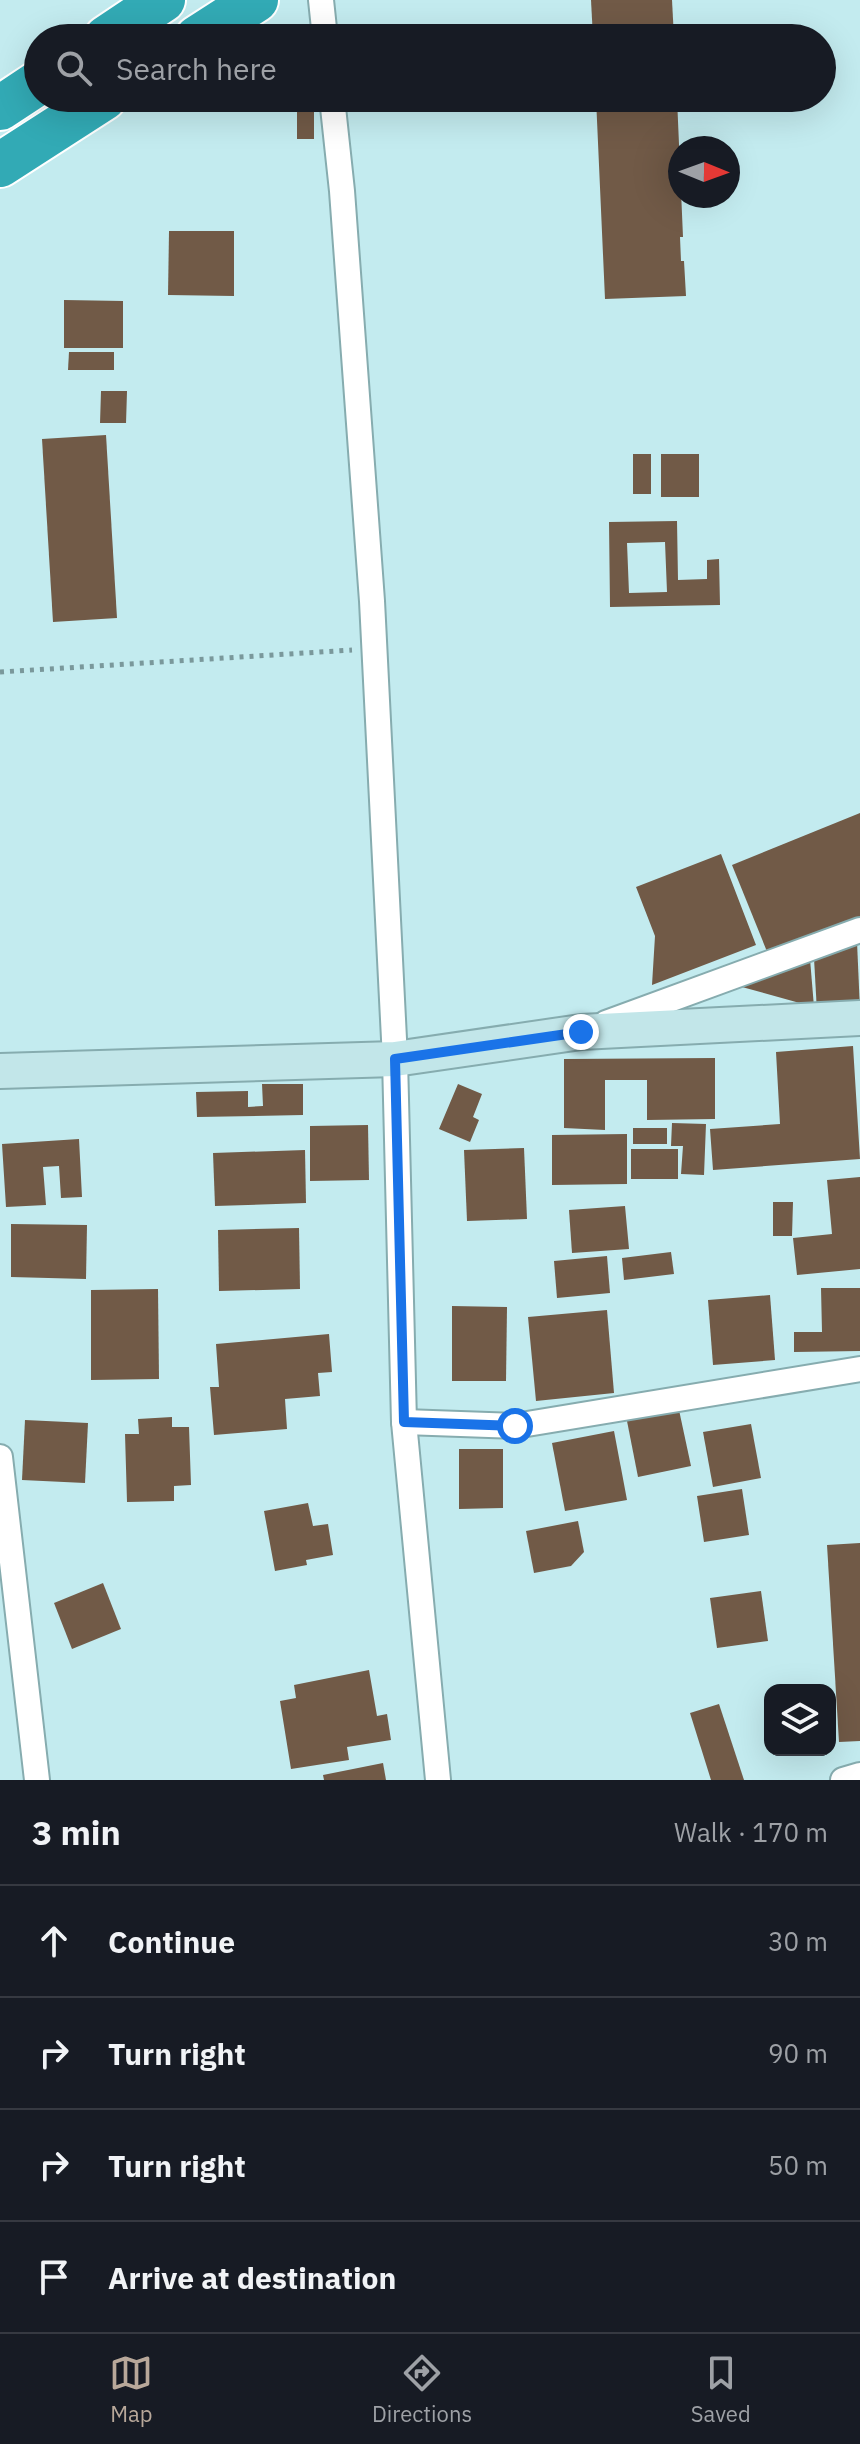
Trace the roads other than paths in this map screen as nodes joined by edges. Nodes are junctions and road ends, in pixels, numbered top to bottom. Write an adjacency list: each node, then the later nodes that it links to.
1 (163, 0): 4 (highway)
2 (256, 0): 5 (highway)
3 (321, 0): 6 (street)
4 (127, 24)
5 (219, 24)
6 (324, 24)
7 (24, 92): 8 (highway)
8 (0, 108)
9 (82, 112): 11 (highway)
10 (334, 112): 15 (street)
11 (0, 165)
12 (860, 930): 14 (street)
13 (860, 1018): 14 (street)
14 (581, 1032): 15 (street)
15 (395, 1059): 16 (street); 18 (street)
16 (0, 1071)
17 (860, 1369): 18 (street)
18 (404, 1422): 22 (street)
19 (0, 1457): 21 (street)
20 (860, 1775): 23 (street)
21 (37, 1780)
22 (438, 1780)
23 (843, 1780)

